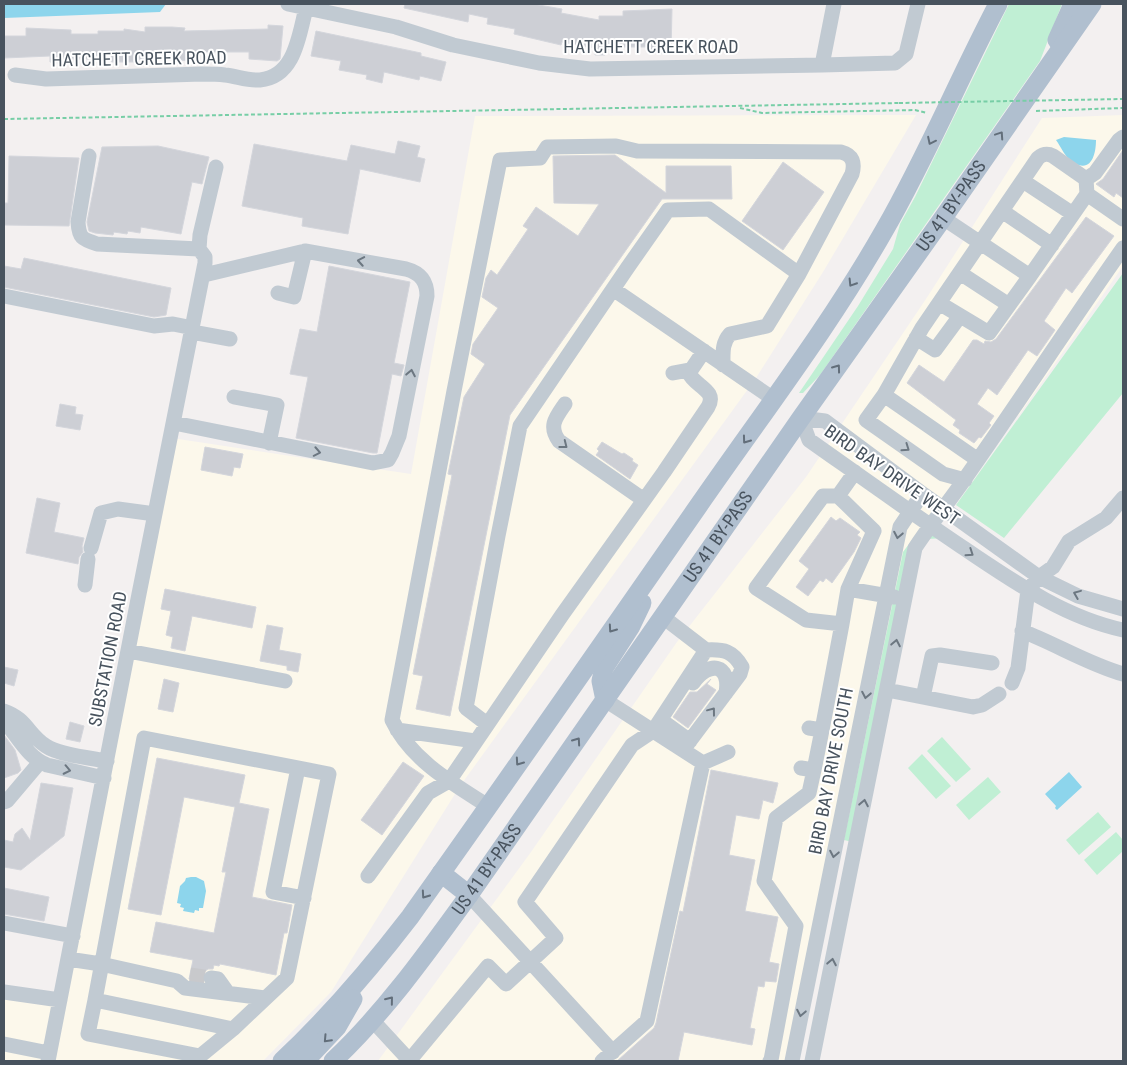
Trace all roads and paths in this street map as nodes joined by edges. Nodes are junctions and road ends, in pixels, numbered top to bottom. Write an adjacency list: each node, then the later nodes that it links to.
1 (288, 4): 8 (street, HATCHETT CREEK ROAD)
2 (834, 4): 9 (street)
3 (918, 4): 9 (street, HATCHETT CREEK ROAD)
4 (983, 4): 12 (main road)
5 (998, 4): 12 (main road, US 41 BY-PASS)
6 (1073, 4): 10 (main road)
7 (1092, 4): 10 (main road, US 41 BY-PASS)
8 (306, 8): 9 (street, HATCHETT CREEK ROAD); 11 (street, HATCHETT CREEK ROAD)
9 (822, 65)
10 (1044, 71): 16 (main road, US 41 BY-PASS)
11 (15, 75)
12 (953, 97): 17 (main road, US 41 BY-PASS)
13 (1123, 99): 14 (path, bridge)
14 (735, 107): 17 (path); 18 (path)
15 (1123, 108): 16 (path)
16 (1016, 111): 27 (main road, US 41 BY-PASS, one-way to 16)
17 (943, 117): 53 (main road, US 41 BY-PASS, one-way to 53)
18 (4, 118)
19 (1123, 137): 22 (street)
20 (89, 156): 32 (street)
21 (216, 167): 32 (street)
22 (1086, 179): 23 (street); 24 (street)
23 (1023, 181): 25 (street); 26 (street)
24 (1087, 194): 26 (street); 28 (street)
25 (1002, 211): 29 (street); 30 (street)
26 (1073, 214): 30 (street)
27 (943, 218): 29 (street); 55 (main road, US 41 BY-PASS, one-way to 27)
28 (1123, 219)
29 (980, 243): 35 (street); 37 (street)
30 (1052, 245): 37 (street)
31 (1123, 248): 58 (street)
32 (199, 250): 34 (street)
33 (304, 251): 34 (street); 39 (street); 57 (street, one-way to 33)
34 (205, 269): 44 (street, SUBSTATION ROAD)
35 (960, 273): 41 (street); 42 (street)
36 (799, 274): 38 (street); 48 (street); 98 (street)
37 (1030, 276): 42 (street)
38 (613, 289): 47 (street); 96 (street)
39 (278, 293)
40 (4, 296): 44 (street)
41 (939, 303): 43 (street); 45 (street)
42 (1009, 305): 43 (street)
43 (960, 316): 45 (street)
44 (193, 330): 46 (street); 56 (street, SUBSTATION ROAD)
45 (916, 338): 51 (street)
46 (230, 339)
47 (704, 351): 48 (street); 49 (street)
48 (723, 364): 53 (street)
49 (689, 370): 50 (street); 64 (street)
50 (673, 373)
51 (884, 394): 58 (street); 60 (street, one-way to 60)
52 (234, 397): 57 (street)
53 (775, 400): 55 (main road); 69 (main road, US 41 BY-PASS, one-way to 69)
54 (565, 404): 64 (street, one-way to 64)
55 (801, 418): 59 (street, BIRD BAY DRIVE WEST); 61 (street, BIRD BAY DRIVE WEST); 77 (main road, US 41 BY-PASS)
56 (174, 423): 57 (street); 67 (street, SUBSTATION ROAD)
57 (269, 443)
58 (978, 460): 60 (street)
59 (855, 472): 62 (street); 66 (street, BIRD BAY DRIVE WEST)
60 (965, 480): 65 (street)
61 (923, 494): 65 (street, BIRD BAY DRIVE WEST); 66 (street, BIRD BAY DRIVE SOUTH)
62 (838, 496): 72 (street); 78 (street)
63 (1123, 498): 70 (street)
64 (644, 500): 96 (street)
65 (943, 509): 68 (street); 70 (street, BIRD BAY DRIVE WEST)
66 (910, 512): 68 (street, BIRD BAY DRIVE WEST); 74 (street, BIRD BAY DRIVE SOUTH, one-way to 74)
67 (155, 514): 71 (street); 82 (street, SUBSTATION ROAD)
68 (930, 525): 73 (street, BIRD BAY DRIVE WEST, one-way to 73); 75 (street)
69 (654, 569): 93 (main road); 109 (main road, US 41 BY-PASS, one-way to 109)
70 (1039, 578): 73 (street); 76 (street, BIRD BAY DRIVE WEST, one-way to 70)
71 (85, 585)
72 (848, 589): 74 (street); 78 (street)
73 (1028, 590): 79 (street, BIRD BAY DRIVE WEST); 80 (street)
74 (886, 596): 75 (street); 114 (street, BIRD BAY DRIVE SOUTH, one-way to 114)
75 (905, 599): 89 (street, one-way to 75)
76 (1123, 609)
77 (664, 617): 81 (street); 93 (main road, US 41 BY-PASS)
78 (842, 624): 138 (street)
79 (1123, 630)
80 (1022, 631): 84 (street); 88 (street)
81 (706, 650): 86 (street); 97 (street)
82 (128, 651): 87 (street); 102 (street, SUBSTATION ROAD)
83 (992, 663): 92 (street)
84 (1123, 674)
85 (698, 676): 86 (street); 90 (street); 97 (street)
86 (736, 680): 90 (street)
87 (285, 681)
88 (1012, 683)
89 (887, 690): 92 (street); 116 (street, one-way to 89)
90 (726, 693): 100 (street, one-way to 90)
91 (999, 694): 92 (street)
92 (922, 697)
93 (605, 700): 97 (street); 112 (main road, US 41 BY-PASS, one-way to 93)
94 (4, 711): 102 (street)
95 (4, 720): 103 (street)
96 (487, 724): 99 (street)
97 (660, 725): 100 (street); 119 (street)
98 (397, 730): 99 (street); 107 (street)
99 (475, 741): 107 (street)
100 (686, 746): 104 (street)
101 (728, 752): 104 (street)
102 (107, 761): 106 (street, SUBSTATION ROAD)
103 (40, 762): 106 (street, one-way to 106); 108 (street)
104 (703, 763): 132 (street)
105 (298, 768): 113 (street); 113 (street); 120 (street)
106 (104, 778): 117 (street, SUBSTATION ROAD)
107 (449, 781): 109 (street); 111 (street)
108 (4, 802)
109 (488, 806): 110 (main road, US 41 BY-PASS)
110 (441, 873): 112 (main road); 121 (main road, US 41 BY-PASS, one-way to 121)
111 (368, 876)
112 (469, 895): 119 (street); 128 (main road, US 41 BY-PASS, one-way to 112)
113 (304, 898): 125 (street)
114 (820, 921): 116 (street); 139 (street, BIRD BAY DRIVE SOUTH, one-way to 139)
115 (4, 924): 117 (street)
116 (839, 925): 140 (street, one-way to 116)
117 (73, 936): 118 (street, SUBSTATION ROAD)
118 (68, 959): 120 (street); 126 (street, SUBSTATION ROAD)
119 (530, 962): 132 (street); 137 (street)
120 (101, 964): 124 (street); 127 (street)
121 (370, 968): 134 (main road, US 41 BY-PASS); 135 (main road, one-way to 135)
122 (211, 978): 124 (street)
123 (4, 992): 126 (street)
124 (228, 994): 125 (street)
125 (265, 998): 129 (street)
126 (60, 1000): 131 (street, SUBSTATION ROAD)
127 (94, 1000): 129 (street); 133 (street)
128 (373, 1021): 136 (main road, US 41 BY-PASS); 137 (street)
129 (233, 1029): 133 (street)
130 (4, 1044): 131 (street)
131 (48, 1057)
132 (608, 1057)
133 (197, 1059)
134 (282, 1061)
135 (305, 1061)
136 (333, 1061)
137 (410, 1061)
138 (770, 1061)
139 (792, 1061)
140 (812, 1061)

